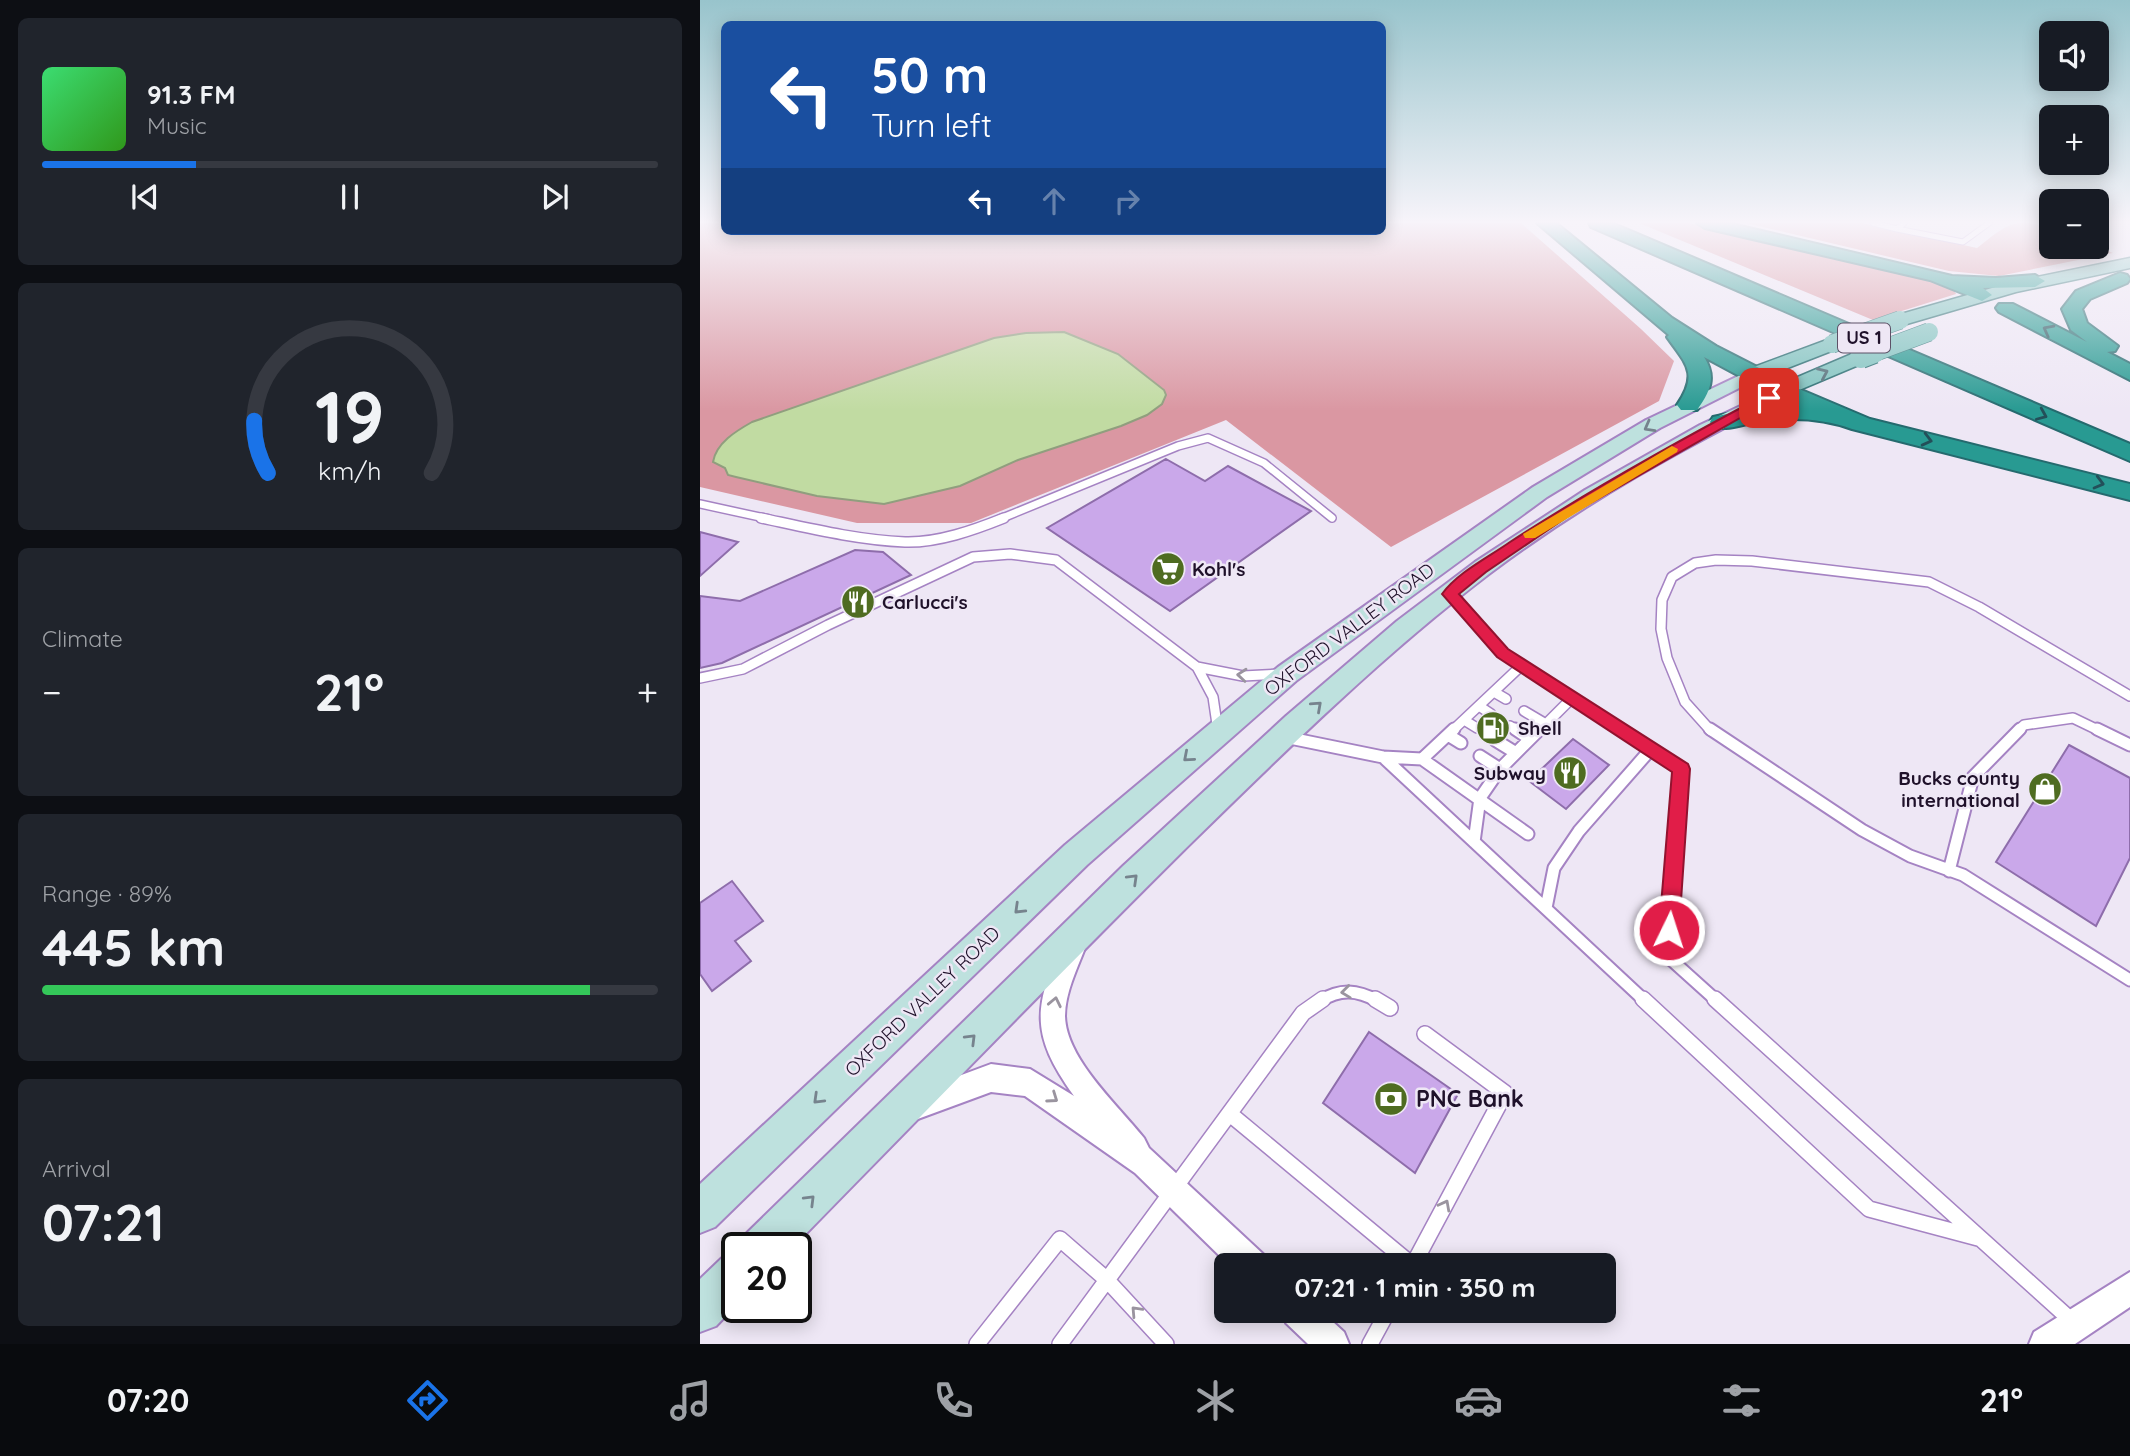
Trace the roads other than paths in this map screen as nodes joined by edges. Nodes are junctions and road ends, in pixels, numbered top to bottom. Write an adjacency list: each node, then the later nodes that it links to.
1 (1623, 286): 10 (highway)
2 (1742, 286): 19 (highway, US 1, one-way to 19)
3 (1776, 286): 18 (highway, US 1)
4 (1960, 286): 8 (highway)
5 (2017, 286): 8 (main road, OXFORD VALLEY ROAD)
6 (2082, 286): 9 (main road, OXFORD VALLEY ROAD)
7 (2103, 286): 11 (highway)
8 (1982, 295): 9 (main road); 13 (main road, OXFORD VALLEY ROAD, bridge)
9 (2006, 308): 12 (highway, one-way to 9); 14 (main road, OXFORD VALLEY ROAD, one-way to 9, bridge)
10 (1667, 324): 13 (highway); 15 (highway)
11 (2130, 360)
12 (2130, 373)
13 (1754, 374): 14 (main road); 15 (main road, OXFORD VALLEY ROAD)
14 (1785, 390): 16 (main road, OXFORD VALLEY ROAD); 17 (highway)
15 (1689, 405): 26 (main road, OXFORD VALLEY ROAD, one-way to 26)
16 (1722, 422): 17 (highway); 23 (main road, OXFORD VALLEY ROAD)
17 (1861, 424): 20 (highway, one-way to 20)
18 (2130, 434)
19 (2130, 453)
20 (2130, 492)
21 (700, 504): 22 (lane)
22 (1332, 518)
23 (1450, 594): 24 (lane); 41 (main road, OXFORD VALLEY ROAD, one-way to 23)
24 (1522, 665): 28 (lane); 30 (lane)
25 (1197, 667): 26 (lane, one-way to 25); 27 (lane); 39 (lane)
26 (1287, 674): 39 (main road, OXFORD VALLEY ROAD)
27 (700, 678)
28 (1494, 692): 31 (lane); 32 (lane)
29 (2130, 696): 55 (lane)
30 (1572, 698): 36 (lane); 46 (lane)
31 (1506, 699)
32 (1479, 706): 34 (lane); 35 (lane)
33 (1524, 711): 36 (lane)
34 (1491, 714)
35 (1464, 720): 38 (lane); 40 (lane)
36 (1546, 724): 42 (lane)
37 (1510, 726): 42 (lane)
38 (1477, 728)
39 (1218, 731): 65 (main road, OXFORD VALLEY ROAD, one-way to 65)
40 (1448, 735): 44 (lane); 50 (lane)
41 (1283, 737): 49 (lane); 57 (main road, OXFORD VALLEY ROAD, one-way to 41)
42 (1530, 739): 47 (lane)
43 (1495, 740): 47 (lane)
44 (1461, 743)
45 (2130, 746): 55 (lane)
46 (1651, 749): 56 (lane); 67 (lane)
47 (1516, 753): 51 (lane)
48 (1480, 756): 51 (lane)
49 (1383, 757): 50 (lane); 54 (lane)
50 (1422, 759): 52 (lane)
51 (1500, 769): 52 (lane)
52 (1480, 798): 53 (lane); 54 (lane)
53 (1528, 834)
54 (1474, 842): 56 (lane)
55 (1949, 871): 58 (lane)
56 (1546, 908): 67 (lane)
57 (1077, 934): 61 (main road, OXFORD VALLEY ROAD, one-way to 57); 63 (street, one-way to 57)
58 (2130, 980)
59 (1391, 1009): 62 (lane, one-way to 62)
60 (1425, 1034): 70 (lane, one-way to 60)
61 (898, 1112): 63 (street, one-way to 63); 66 (main road, OXFORD VALLEY ROAD, one-way to 61)
62 (1230, 1114): 64 (lane); 69 (lane)
63 (1145, 1163): 64 (street)
64 (1175, 1190): 68 (street); 71 (lane)
65 (700, 1212)
66 (778, 1232)
67 (1981, 1239): 77 (lane)
68 (1240, 1253)
69 (1398, 1253)
70 (1418, 1253)
71 (1106, 1279): 78 (lane); 79 (lane); 80 (lane, one-way to 71)
72 (2130, 1288): 77 (street)
73 (721, 1289): 74 (main road)
74 (700, 1310)
75 (1310, 1323): 81 (street)
76 (1381, 1323): 82 (lane)
77 (2076, 1324): 83 (street)
78 (977, 1344)
79 (1060, 1344)
80 (1166, 1344)
81 (1332, 1344)
82 (1370, 1344)
83 (2046, 1344)

